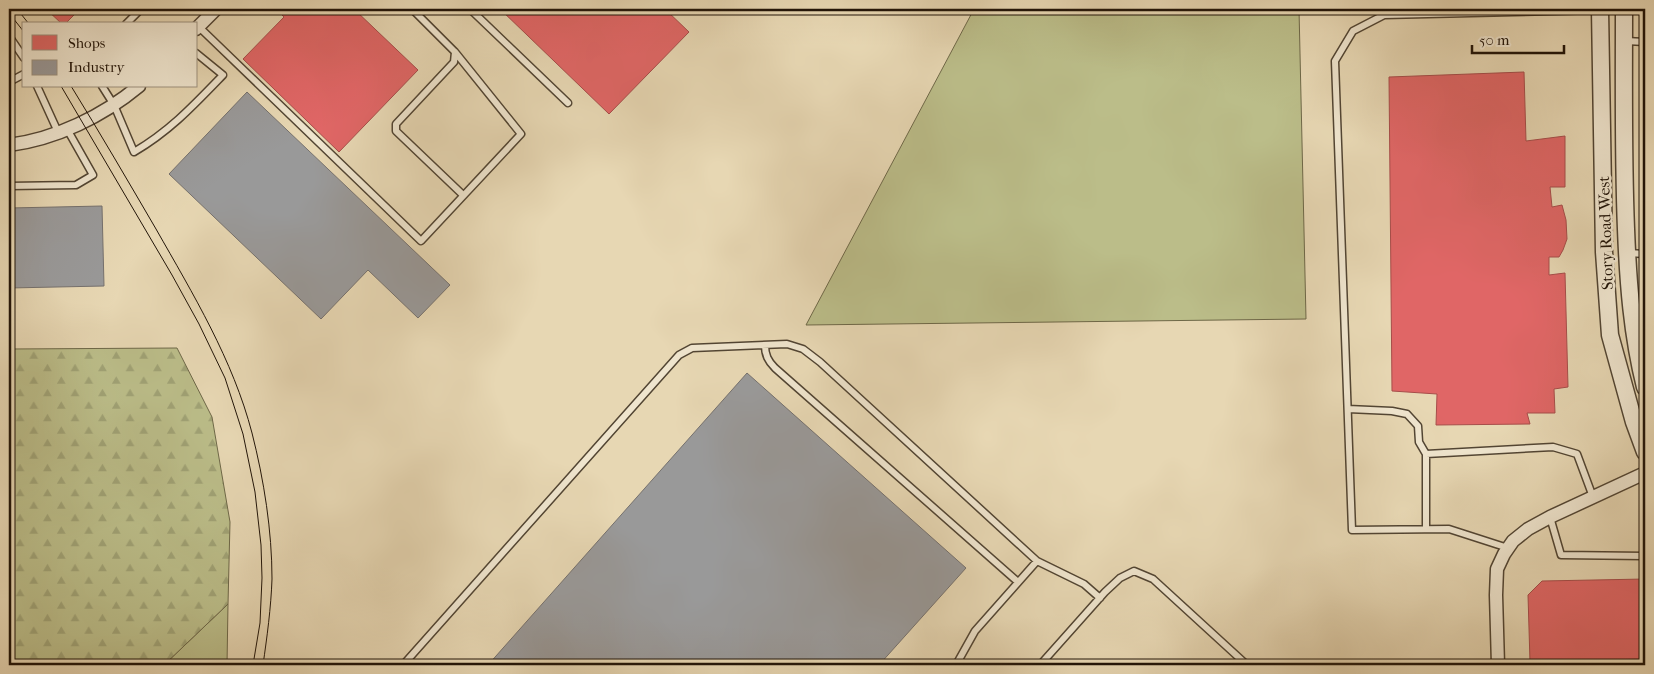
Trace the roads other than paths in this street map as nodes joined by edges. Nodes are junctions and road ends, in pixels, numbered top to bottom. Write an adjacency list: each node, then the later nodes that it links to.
1 (141, 9): 7 (lane)
2 (216, 9): 8 (street)
3 (412, 9): 13 (lane)
4 (470, 9): 21 (lane)
5 (1600, 9): 31 (lane); 32 (street, Story Road West)
6 (1624, 9): 11 (street, Story Road West)
7 (128, 22)
8 (198, 27)
9 (198, 29): 26 (lane)
10 (9, 36): 14 (lane)
11 (1624, 41): 12 (lane); 27 (street, Story Road West)
12 (1645, 42)
13 (455, 52): 26 (lane); 26 (lane)
14 (22, 55)
15 (198, 55): 22 (lane)
16 (22, 75): 17 (lane)
17 (9, 82)
18 (38, 88): 23 (lane)
19 (103, 88): 22 (lane)
20 (136, 88): 22 (street)
21 (568, 103)
22 (114, 105): 23 (street)
23 (63, 131): 24 (street); 25 (lane)
24 (9, 145)
25 (9, 186)
26 (464, 195)
27 (1627, 253): 28 (lane); 30 (street, Story Road West)
28 (1645, 254)
29 (765, 345): 40 (lane); 41 (lane); 43 (lane)
30 (1645, 387)
31 (1348, 409): 33 (lane); 37 (lane)
32 (1645, 452)
33 (1426, 454): 35 (lane); 37 (lane)
34 (1645, 473): 35 (street)
35 (1593, 497): 36 (street)
36 (1550, 517): 38 (street); 39 (lane)
37 (1426, 529): 38 (lane)
38 (1508, 548): 47 (street)
39 (1645, 556)
40 (1037, 561): 41 (lane); 42 (lane)
41 (1018, 582): 44 (lane)
42 (1100, 598): 45 (lane); 46 (lane)
43 (403, 665)
44 (956, 665)
45 (1040, 665)
46 (1247, 665)
47 (1498, 665)

